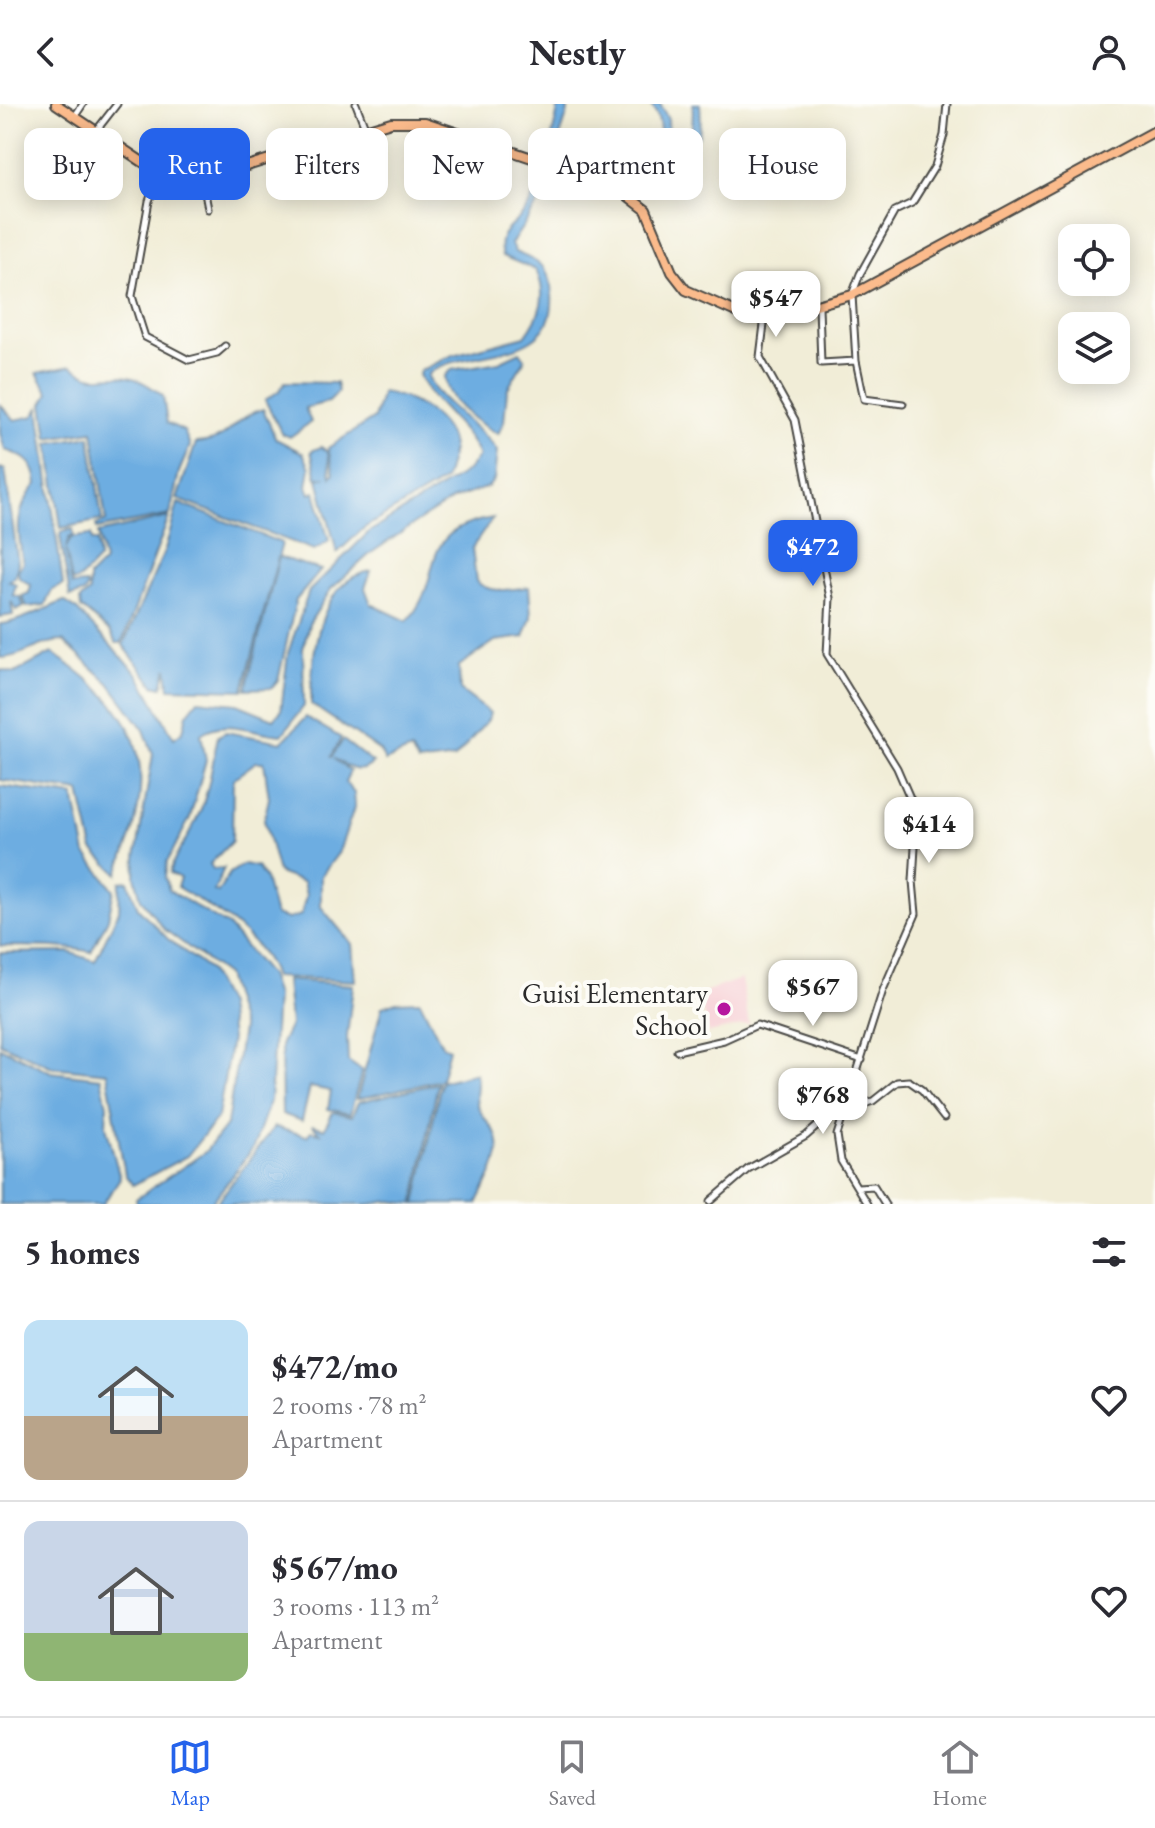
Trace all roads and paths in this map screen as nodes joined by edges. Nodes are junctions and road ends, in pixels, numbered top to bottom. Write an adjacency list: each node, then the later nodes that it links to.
1 (56, 104): 6 (main road)
2 (83, 104): 6 (street)
3 (117, 104): 8 (street)
4 (356, 104): 9 (street)
5 (947, 104): 15 (street)
6 (75, 116): 7 (main road)
7 (92, 128)
8 (98, 128)
9 (365, 128)
10 (372, 128): 17 (main road)
11 (1155, 131): 15 (main road)
12 (149, 200): 18 (street)
13 (206, 200): 14 (street)
14 (208, 209)
15 (852, 295): 16 (main road); 19 (street)
16 (819, 307): 17 (main road); 19 (street)
17 (765, 316): 22 (street)
18 (225, 346)
19 (856, 361): 20 (street)
20 (903, 404)
21 (677, 1051): 22 (street)
22 (862, 1060): 23 (street)
23 (845, 1109): 24 (street); 25 (street); 26 (street)
24 (944, 1118)
25 (857, 1187): 27 (street); 28 (street)
26 (711, 1201)
27 (867, 1204)
28 (885, 1204)

